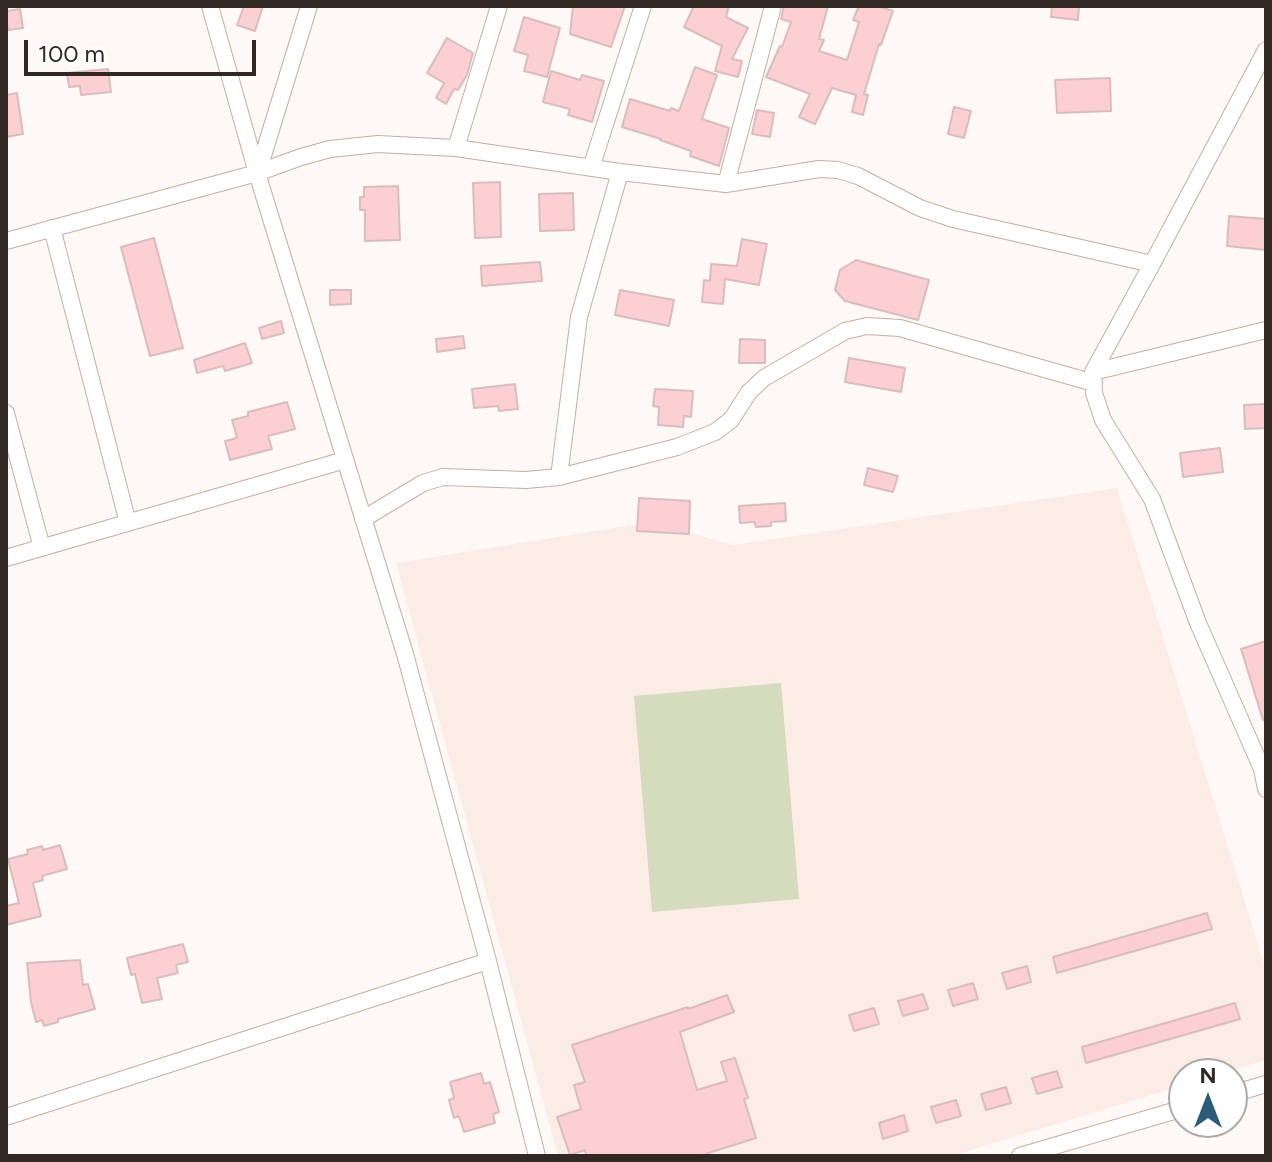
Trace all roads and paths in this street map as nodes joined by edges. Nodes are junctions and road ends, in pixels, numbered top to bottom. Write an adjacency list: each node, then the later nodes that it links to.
1 (210, 6): 10 (street)
2 (309, 6): 10 (street)
3 (499, 6): 7 (street)
4 (643, 6): 8 (street)
5 (773, 6): 11 (street)
6 (1264, 58): 14 (street)
7 (456, 148): 8 (street); 10 (street)
8 (591, 168): 9 (street)
9 (620, 172): 11 (street); 19 (street)
10 (257, 173): 12 (street); 18 (street)
11 (726, 184): 14 (street)
12 (52, 228): 13 (street); 21 (street)
13 (6, 241)
14 (1152, 264): 16 (street)
15 (1266, 330): 16 (street)
16 (1094, 377): 19 (street); 24 (street)
17 (6, 413): 22 (street)
18 (345, 460): 20 (street); 21 (street)
19 (559, 477): 20 (street)
20 (363, 519): 25 (street)
21 (128, 523): 22 (street)
22 (42, 548): 23 (street)
23 (6, 558)
24 (1266, 789)
25 (488, 961): 27 (street); 28 (street)
26 (1168, 1113): 29 (street)
27 (6, 1117)
28 (537, 1156)
29 (1020, 1156)

